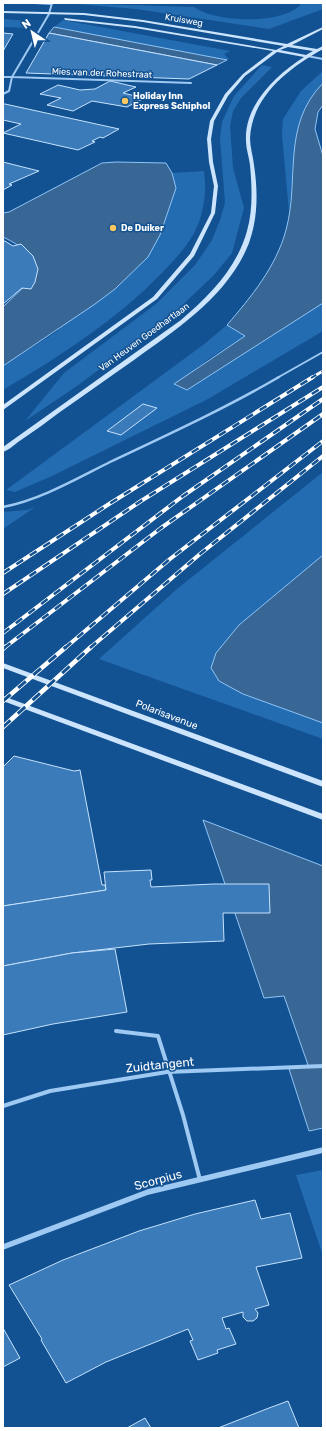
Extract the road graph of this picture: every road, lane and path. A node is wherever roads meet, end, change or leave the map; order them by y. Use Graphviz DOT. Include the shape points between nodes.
graph roads {
  1 [pos="35,3"];
  2 [pos="52,3"];
  3 [pos="3,12"];
  4 [pos="49,14"];
  5 [pos="323,28"];
  6 [pos="286,45"];
  7 [pos="323,47"];
  8 [pos="316,50"];
  9 [pos="276,51"];
  10 [pos="323,52"];
  11 [pos="307,56"];
  12 [pos="323,58"];
  13 [pos="3,77"];
  14 [pos="12,77"];
  15 [pos="191,83"];
  16 [pos="3,94"];
  17 [pos="323,352"];
  18 [pos="3,408"];
  19 [pos="3,450"];
  20 [pos="3,508"];
  21 [pos="3,665"];
  22 [pos="3,698"];
  23 [pos="323,784"];
  24 [pos="323,817"];
  25 [pos="116,1031"];
  26 [pos="323,1066"];
  27 [pos="3,1106"];
  28 [pos="323,1150"];
  29 [pos="200,1180"];
  30 [pos="3,1247"];
  1 -- 2 [label="street"];
  2 -- 4 [label="street"];
  3 -- 4 [label="main road, Kruisweg"];
  4 -- 6 [label="main road, Kruisweg" via="84,14 142,21"];
  4 -- 9 [label="main road, Kruisweg" via="65,19 135,27"];
  4 -- 14 [label="street"];
  5 -- 6 [label="main road"];
  6 -- 8 [label="main road, Kruisweg"];
  6 -- 9 [label="main road"];
  7 -- 8 [label="main road, Van Heuven Goedhartlaan"];
  8 -- 10 [label="street"];
  8 -- 11 [label="main road, Van Heuven Goedhartlaan"];
  9 -- 11 [label="main road, Kruisweg"];
  9 -- 18 [label="main road" via="244,75 226,94 212,121 209,139 216,186 213,213 192,255 155,298"];
  11 -- 12 [label="street"];
  11 -- 19 [label="main road, Van Heuven Goedhartlaan" via="286,70 264,93 254,111 248,138 256,200 255,212 248,240 232,270 192,315"];
  13 -- 14 [label="street, Mies van der Rohestraat"];
  14 -- 15 [label="street, Mies van der Rohestraat"];
  14 -- 16 [label="street" via="9,91"];
  17 -- 20 [label="lane" via="240,400 52,490"];
  21 -- 23 [label="main road, Polarisavenue"];
  22 -- 24 [label="main road"];
  25 -- 29 [label="lane" via="158,1036"];
  26 -- 27 [label="lane, Zuidtangent, bridge" via="167,1072 50,1091"];
  28 -- 29 [label="street, Scorpius"];
  29 -- 30 [label="street, Scorpius" via="142,1194"];
}
